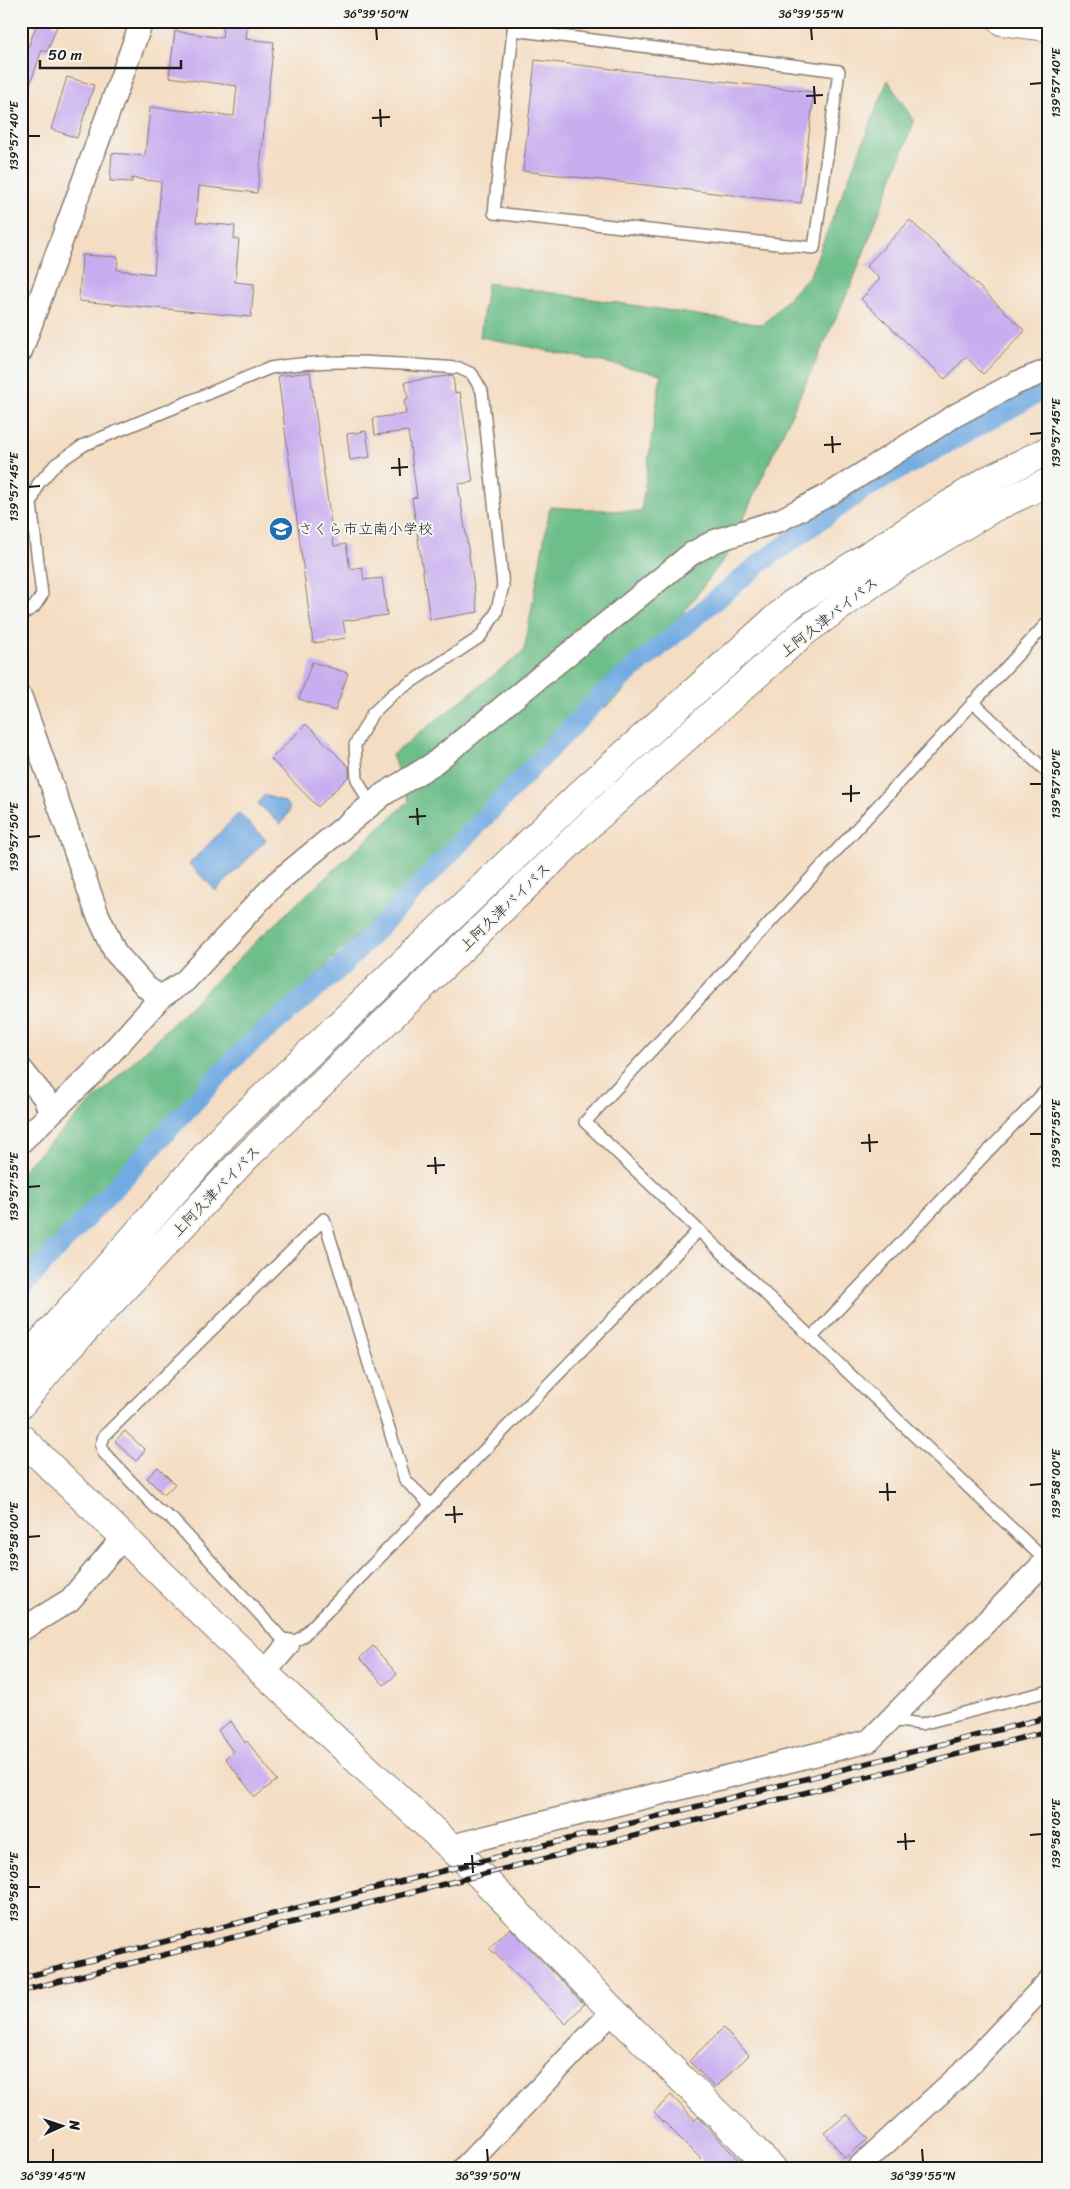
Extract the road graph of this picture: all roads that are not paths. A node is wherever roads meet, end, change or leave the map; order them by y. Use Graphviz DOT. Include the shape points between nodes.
graph roads {
  1 [pos="142,21"];
  2 [pos="1002,21"];
  3 [pos="514,26"];
  4 [pos="1049,28"];
  5 [pos="30,299"];
  6 [pos="21,351"];
  7 [pos="1049,370"];
  8 [pos="1049,450"];
  9 [pos="1049,482"];
  10 [pos="21,615"];
  11 [pos="1049,621"];
  12 [pos="21,698"];
  13 [pos="973,702"];
  14 [pos="1049,774"];
  15 [pos="370,805"];
  16 [pos="161,997"];
  17 [pos="21,1069"];
  18 [pos="1049,1087"];
  19 [pos="50,1113"];
  20 [pos="21,1142"];
  21 [pos="699,1230"];
  22 [pos="811,1338"];
  23 [pos="21,1365"];
  24 [pos="21,1404"];
  25 [pos="26,1443"];
  26 [pos="430,1506"];
  27 [pos="124,1536"];
  28 [pos="1047,1560"];
  29 [pos="21,1630"];
  30 [pos="288,1645"];
  31 [pos="264,1673"];
  32 [pos="1049,1691"];
  33 [pos="891,1720"];
  34 [pos="451,1848"];
  35 [pos="1049,1981"];
  36 [pos="613,2011"];
  37 [pos="464,2168"];
  38 [pos="772,2168"];
  39 [pos="858,2168"];
  1 -- 5 [label="street"];
  2 -- 4 [label="main road"];
  3 -- 3 [label="lane" via="494,213 814,248 839,71"];
  5 -- 6 [label="street"];
  7 -- 15 [label="street" via="1016,383 956,415 830,494 780,520 715,541 691,554 433,764"];
  8 -- 23 [label="main road, 上阿久津バイパス" via="988,480 784,610 578,797 225,1134"];
  9 -- 24 [label="main road, 上阿久津バイパス" via="993,508 896,566 804,632 594,820 244,1159 59,1358"];
  10 -- 15 [label="lane" via="34,607 42,595 31,504 38,484 56,464 84,444 270,368 331,361 458,368 472,374 482,391 503,586 496,613 480,637 393,694 372,714 355,746 357,779"];
  11 -- 13 [label="lane"];
  12 -- 16 [label="street" via="97,913 114,952 147,988"];
  13 -- 14 [label="lane"];
  13 -- 21 [label="lane" via="585,1122"];
  15 -- 16 [label="street" via="276,883 185,981"];
  16 -- 19 [label="street" via="93,1073"];
  17 -- 19 [label="street" via="44,1097"];
  18 -- 22 [label="lane"];
  19 -- 20 [label="street"];
  21 -- 22 [label="lane"];
  21 -- 26 [label="lane"];
  22 -- 28 [label="lane"];
  25 -- 27 [label="main road"];
  26 -- 30 [label="lane" via="302,1637"];
  26 -- 30 [label="lane" via="405,1480 324,1219 104,1436 101,1445 104,1453 157,1510 172,1519"];
  27 -- 29 [label="street" via="70,1600"];
  27 -- 31 [label="main road"];
  28 -- 33 [label="street"];
  30 -- 31 [label="street"];
  31 -- 34 [label="main road"];
  32 -- 33 [label="lane" via="922,1724"];
  33 -- 34 [label="street" via="870,1741"];
  34 -- 36 [label="main road"];
  35 -- 39 [label="street" via="960,2075"];
  36 -- 37 [label="street"];
  36 -- 38 [label="main road"];
}
